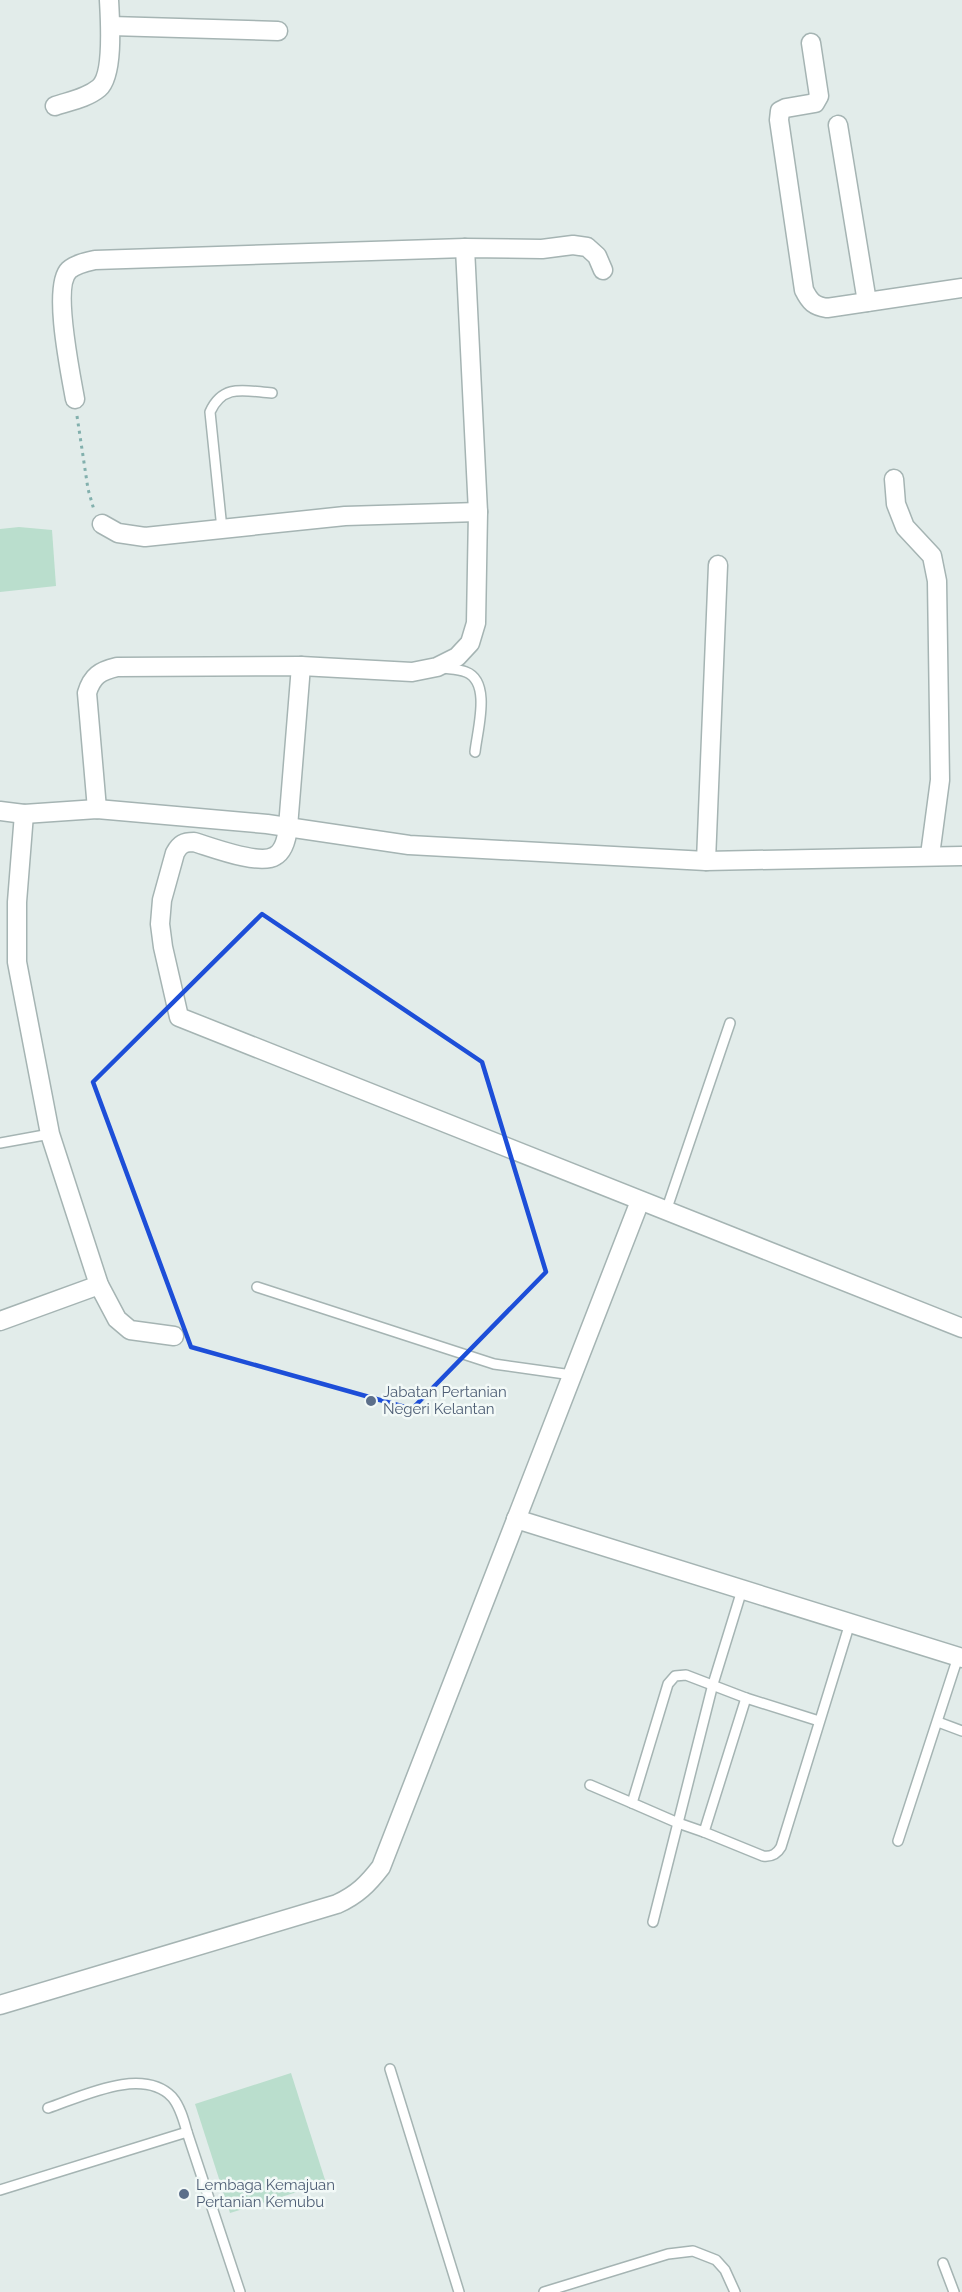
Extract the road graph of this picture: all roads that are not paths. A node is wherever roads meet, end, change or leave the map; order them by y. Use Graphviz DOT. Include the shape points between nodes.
graph roads {
  1 [pos="109,0"];
  2 [pos="111,26"];
  3 [pos="278,31"];
  4 [pos="811,43"];
  5 [pos="56,106"];
  6 [pos="838,125"];
  7 [pos="465,248"];
  8 [pos="603,270"];
  9 [pos="962,288"];
  10 [pos="867,302"];
  11 [pos="272,393"];
  12 [pos="75,399"];
  13 [pos="894,479"];
  14 [pos="477,512"];
  15 [pos="102,524"];
  16 [pos="222,529"];
  17 [pos="718,565"];
  18 [pos="301,666"];
  19 [pos="437,667"];
  20 [pos="475,752"];
  21 [pos="97,809"];
  22 [pos="0,811"];
  23 [pos="24,814"];
  24 [pos="288,827"];
  25 [pos="930,855"];
  26 [pos="962,856"];
  27 [pos="706,861"];
  28 [pos="730,1023"];
  29 [pos="50,1134"];
  30 [pos="0,1143"];
  31 [pos="640,1201"];
  32 [pos="666,1211"];
  33 [pos="99,1285"];
  34 [pos="257,1287"];
  35 [pos="0,1322"];
  36 [pos="962,1328"];
  37 [pos="174,1336"];
  38 [pos="572,1376"];
  39 [pos="516,1519"];
  40 [pos="742,1590"];
  41 [pos="850,1623"];
  42 [pos="960,1658"];
  43 [pos="713,1684"];
  44 [pos="746,1698"];
  45 [pos="819,1721"];
  46 [pos="938,1722"];
  47 [pos="962,1731"];
  48 [pos="590,1785"];
  49 [pos="632,1803"];
  50 [pos="678,1823"];
  51 [pos="704,1832"];
  52 [pos="898,1841"];
  53 [pos="653,1922"];
  54 [pos="0,2005"];
  55 [pos="390,2069"];
  56 [pos="48,2108"];
  57 [pos="187,2132"];
  58 [pos="0,2190"];
  59 [pos="943,2263"];
  60 [pos="240,2292"];
  61 [pos="459,2292"];
  62 [pos="544,2292"];
  63 [pos="735,2292"];
  64 [pos="954,2292"];
  1 -- 2 [label="street"];
  2 -- 3 [label="street"];
  2 -- 5 [label="street" via="101,87"];
  4 -- 10 [label="street" via="819,96 815,103 780,111 779,120 804,290 818,307"];
  6 -- 10 [label="street"];
  7 -- 8 [label="street" via="587,247 597,256"];
  7 -- 12 [label="street" via="95,260 80,264 68,272 62,286"];
  7 -- 14 [label="street"];
  9 -- 10 [label="street"];
  11 -- 16 [label="lane" via="225,393 210,412"];
  13 -- 25 [label="street" via="896,504 905,527 932,556 937,581 940,780"];
  14 -- 16 [label="street" via="345,516"];
  14 -- 19 [label="street" via="476,623 470,643 457,657"];
  15 -- 16 [label="street" via="118,533 145,537"];
  17 -- 27 [label="street"];
  18 -- 19 [label="street" via="412,672"];
  18 -- 21 [label="street" via="103,670 91,680 87,693"];
  18 -- 24 [label="street"];
  19 -- 20 [label="lane" via="467,672 476,679 482,700"];
  21 -- 23 [label="street"];
  21 -- 24 [label="street"];
  22 -- 23 [label="street"];
  23 -- 29 [label="street" via="17,962"];
  24 -- 27 [label="street" via="409,845"];
  24 -- 31 [label="street" via="280,852 273,858 257,859 194,842 178,846 162,900 160,924 179,1017"];
  25 -- 26 [label="street"];
  25 -- 27 [label="street"];
  28 -- 32 [label="lane"];
  29 -- 30 [label="lane"];
  29 -- 33 [label="street"];
  31 -- 32 [label="street"];
  31 -- 38 [label="street"];
  32 -- 36 [label="street"];
  33 -- 35 [label="street"];
  33 -- 37 [label="street" via="122,1325 130,1330"];
  34 -- 38 [label="lane" via="494,1364"];
  38 -- 39 [label="street"];
  39 -- 40 [label="street"];
  39 -- 54 [label="street" via="381,1867 367,1885 337,1904"];
  40 -- 41 [label="street"];
  40 -- 43 [label="lane"];
  41 -- 42 [label="street"];
  41 -- 45 [label="lane"];
  42 -- 46 [label="lane"];
  43 -- 44 [label="lane"];
  43 -- 49 [label="lane" via="686,1675 671,1679"];
  43 -- 50 [label="lane"];
  44 -- 45 [label="lane"];
  44 -- 51 [label="lane"];
  45 -- 51 [label="lane" via="778,1852 763,1856"];
  46 -- 47 [label="lane"];
  46 -- 52 [label="lane"];
  48 -- 49 [label="lane"];
  49 -- 50 [label="lane"];
  50 -- 51 [label="lane"];
  50 -- 53 [label="lane"];
  55 -- 61 [label="lane"];
  56 -- 57 [label="lane" via="105,2088 144,2084 172,2097"];
  57 -- 58 [label="lane"];
  57 -- 60 [label="lane"];
  59 -- 64 [label="lane"];
  62 -- 63 [label="lane" via="668,2254 693,2251 717,2260"];
}
